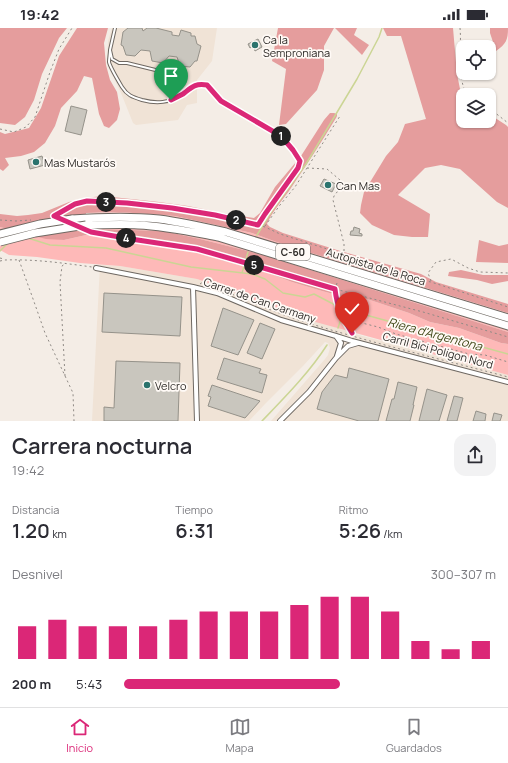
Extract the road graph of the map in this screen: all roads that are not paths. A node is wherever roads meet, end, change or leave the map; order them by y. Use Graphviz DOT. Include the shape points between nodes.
graph roads {
  1 [pos="114,28"];
  2 [pos="110,50"];
  3 [pos="184,77"];
  4 [pos="202,84"];
  5 [pos="0,234"];
  6 [pos="0,242"];
  7 [pos="96,268"];
  8 [pos="193,286"];
  9 [pos="508,318"];
  10 [pos="508,326"];
  11 [pos="336,336"];
  12 [pos="358,343"];
  13 [pos="336,358"];
  14 [pos="508,382"];
  15 [pos="197,421"];
  16 [pos="280,421"];
  1 -- 2 [label="lane"];
  2 -- 3 [label="lane" via="112,59 119,63"];
  2 -- 4 [label="lane" via="109,63 118,82 131,97 151,103 163,102"];
  5 -- 9 [label="highway, Autopista de la Roca / C-60, bridge" via="40,224 107,217 160,219 197,225"];
  6 -- 10 [label="highway, Autopista de la Roca / C-60, bridge" via="48,230 121,224 173,228 218,237"];
  7 -- 8 [label="street, Carrer de Can Carmany"];
  8 -- 11 [label="street, Carrer de Can Carmany" via="281,320"];
  8 -- 15 [label="street"];
  11 -- 12 [label="street, Carrer de Can Carmany"];
  11 -- 13 [label="street" via="341,343"];
  12 -- 13 [label="street" via="348,346"];
  12 -- 14 [label="street, Carrer de Can Carmany"];
  13 -- 16 [label="street" via="309,392"];
}
